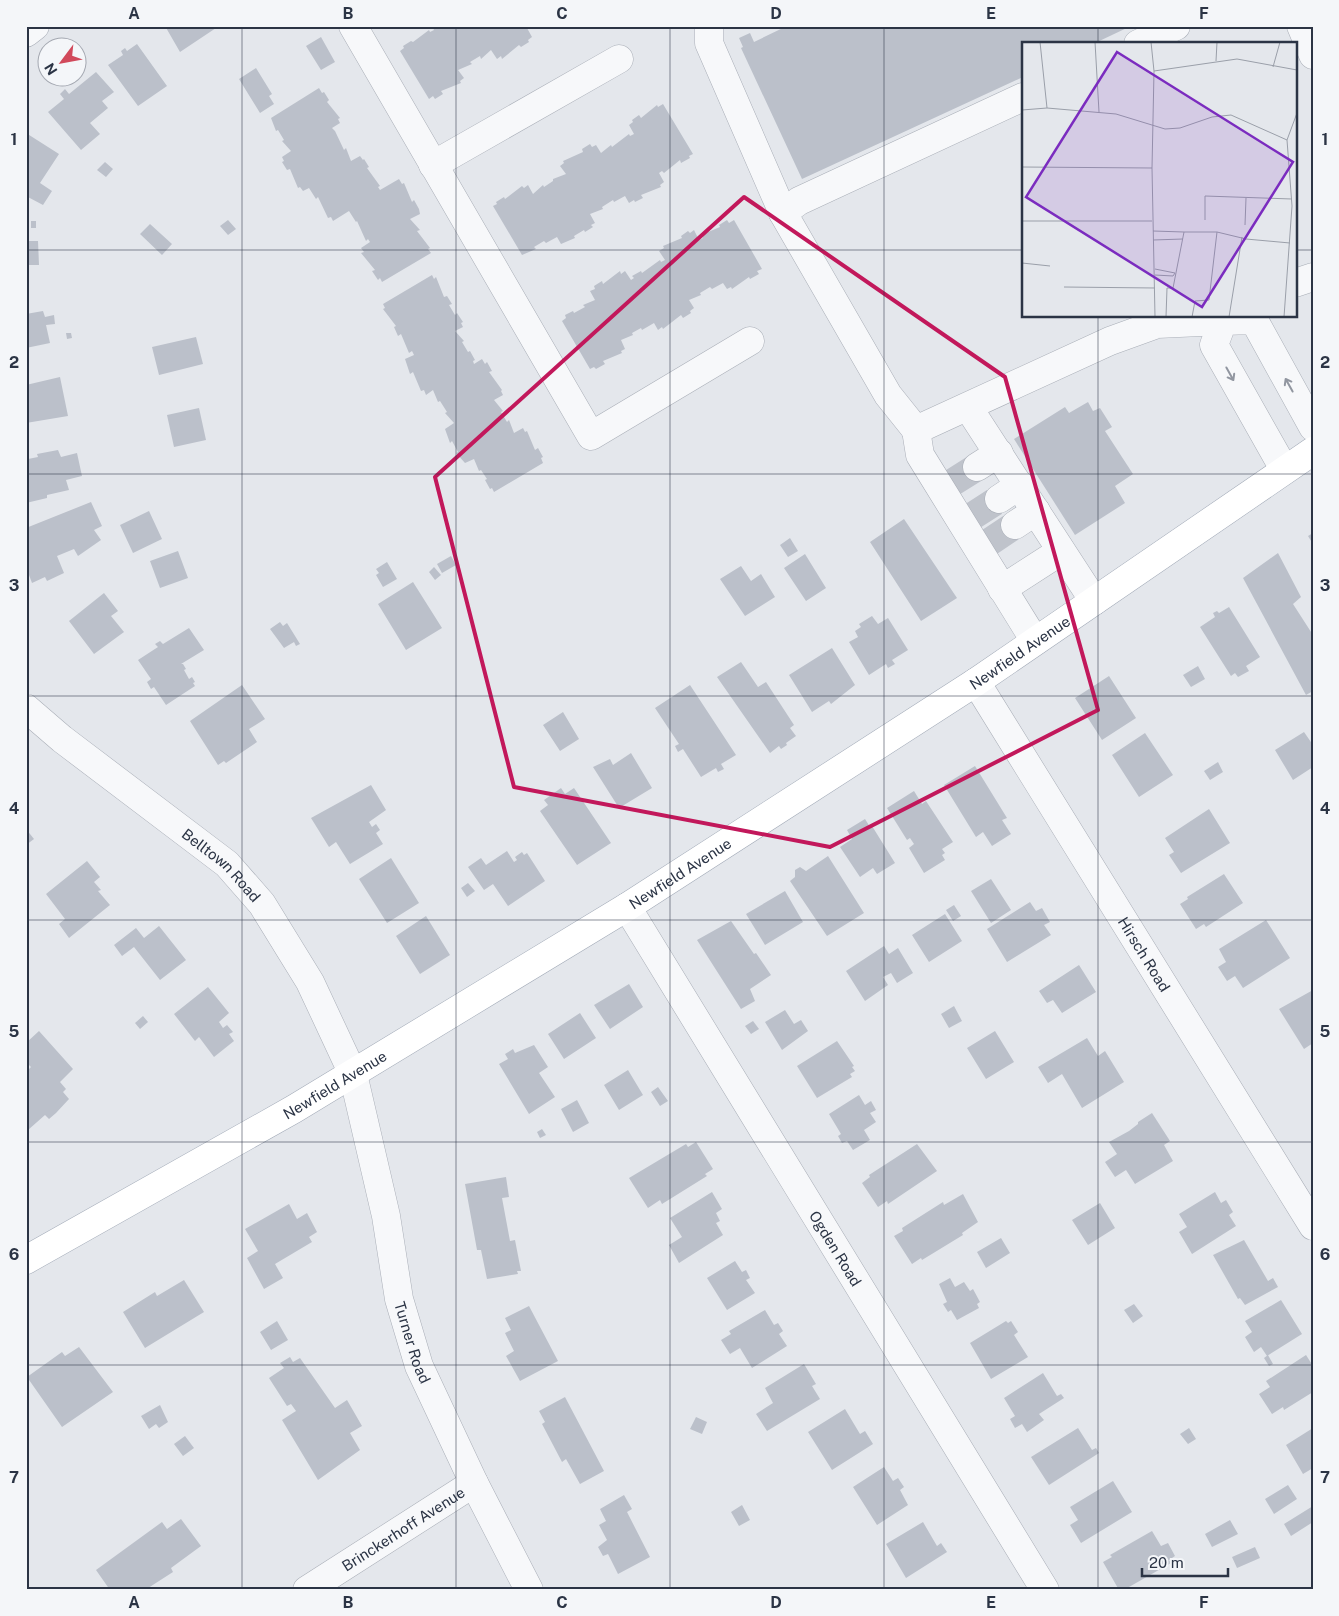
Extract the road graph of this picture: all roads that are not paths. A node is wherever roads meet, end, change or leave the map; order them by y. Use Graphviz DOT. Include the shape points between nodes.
graph roads {
  1 [pos="35,26"];
  2 [pos="353,26"];
  3 [pos="1176,26"];
  4 [pos="1301,26"];
  5 [pos="710,27"];
  6 [pos="26,33"];
  7 [pos="1142,42"];
  8 [pos="1313,55"];
  9 [pos="619,58"];
  10 [pos="1022,97"];
  11 [pos="433,165"];
  12 [pos="783,213"];
  13 [pos="1313,277"];
  14 [pos="1296,284"];
  15 [pos="1227,319"];
  16 [pos="750,340"];
  17 [pos="968,407"];
  18 [pos="1313,427"];
  19 [pos="916,430"];
  20 [pos="1313,451"];
  21 [pos="1284,469"];
  22 [pos="1061,551"];
  23 [pos="1002,589"];
  24 [pos="1094,601"];
  25 [pos="1035,641"];
  26 [pos="976,682"];
  27 [pos="26,708"];
  28 [pos="627,907"];
  29 [pos="353,1074"];
  30 [pos="1313,1226"];
  31 [pos="26,1260"];
  32 [pos="474,1483"];
  33 [pos="307,1590"];
  34 [pos="529,1590"];
  35 [pos="1045,1590"];
  1 -- 6 [label="street"];
  2 -- 11 [label="street"];
  3 -- 7 [label="street"];
  4 -- 8 [label="street"];
  5 -- 12 [label="street" via="709,43"];
  9 -- 11 [label="street"];
  10 -- 12 [label="street" via="799,201"];
  11 -- 16 [label="street" via="591,436"];
  12 -- 19 [label="street" via="888,395"];
  13 -- 14 [label="street"];
  15 -- 17 [label="street" via="1157,324 1110,341"];
  18 -- 15 [label="street, one-way" via="1254,320"];
  15 -- 21 [label="street, one-way" via="1214,345"];
  17 -- 19 [label="street"];
  17 -- 22 [label="street" via="988,460 1025,518"];
  19 -- 23 [label="street" via="920,456 967,519"];
  20 -- 21 [label="main road, Newfield Avenue"];
  21 -- 24 [label="main road, Newfield Avenue"];
  22 -- 23 [label="street"];
  22 -- 24 [label="street"];
  23 -- 25 [label="street"];
  24 -- 25 [label="main road, Newfield Avenue"];
  25 -- 26 [label="main road, Newfield Avenue"];
  26 -- 28 [label="main road, Newfield Avenue"];
  26 -- 30 [label="street, Hirsch Road"];
  27 -- 29 [label="street, Belltown Road" via="62,739 203,844 246,884 310,982"];
  28 -- 29 [label="main road, Newfield Avenue"];
  28 -- 35 [label="street, Ogden Road"];
  29 -- 31 [label="main road, Newfield Avenue"];
  29 -- 32 [label="street, Turner Road" via="386,1216 399,1299 416,1356"];
  32 -- 33 [label="street, Brinckerhoff Avenue"];
  32 -- 34 [label="street, Turner Road"];
}
